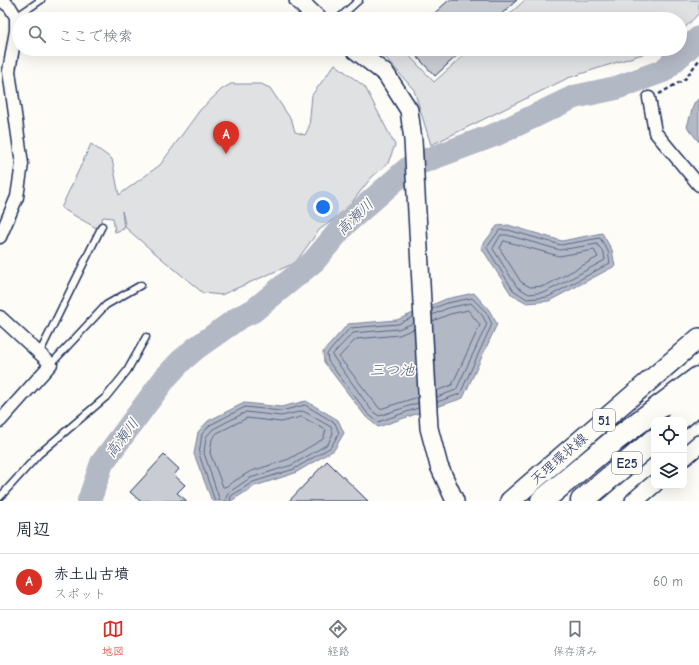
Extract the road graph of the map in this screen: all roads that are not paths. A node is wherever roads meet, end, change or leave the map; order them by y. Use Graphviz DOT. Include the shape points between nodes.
graph roads {
  1 [pos="1,0"];
  2 [pos="41,0"];
  3 [pos="298,0"];
  4 [pos="359,0"];
  5 [pos="13,12"];
  6 [pos="23,12"];
  7 [pos="311,12"];
  8 [pos="346,12"];
  9 [pos="12,53"];
  10 [pos="363,56"];
  11 [pos="649,98"];
  12 [pos="699,185"];
  13 [pos="102,226"];
  14 [pos="0,237"];
  15 [pos="141,285"];
  16 [pos="0,318"];
  17 [pos="146,337"];
  18 [pos="699,338"];
  19 [pos="40,352"];
  20 [pos="51,364"];
  21 [pos="698,377"];
  22 [pos="699,402"];
  23 [pos="682,417"];
  24 [pos="0,421"];
  25 [pos="651,443"];
  26 [pos="699,444"];
  27 [pos="687,454"];
  28 [pos="651,487"];
  29 [pos="589,496"];
  30 [pos="0,497"];
  31 [pos="455,501"];
  32 [pos="510,501"];
  33 [pos="542,501"];
  34 [pos="553,501"];
  35 [pos="634,501"];
  1 -- 5 [label="street"];
  2 -- 6 [label="lane"];
  3 -- 7 [label="street"];
  4 -- 8 [label="lane"];
  9 -- 14 [label="street" via="9,71 22,164 17,197"];
  10 -- 31 [label="street" via="386,74 409,110 414,140 429,428 439,466"];
  11 -- 12 [label="street" via="655,132"];
  13 -- 19 [label="lane"];
  15 -- 20 [label="lane" via="106,305"];
  16 -- 19 [label="street"];
  17 -- 30 [label="lane" via="127,371 106,397 39,454"];
  18 -- 32 [label="main road, 天理環状線 / 51"];
  19 -- 20 [label="street"];
  20 -- 24 [label="street"];
  21 -- 33 [label="highway, E25" via="615,440"];
  21 -- 34 [label="highway, E25"];
  22 -- 23 [label="highway"];
  25 -- 29 [label="highway, E25"];
  26 -- 27 [label="street"];
  28 -- 35 [label="street"];
}
